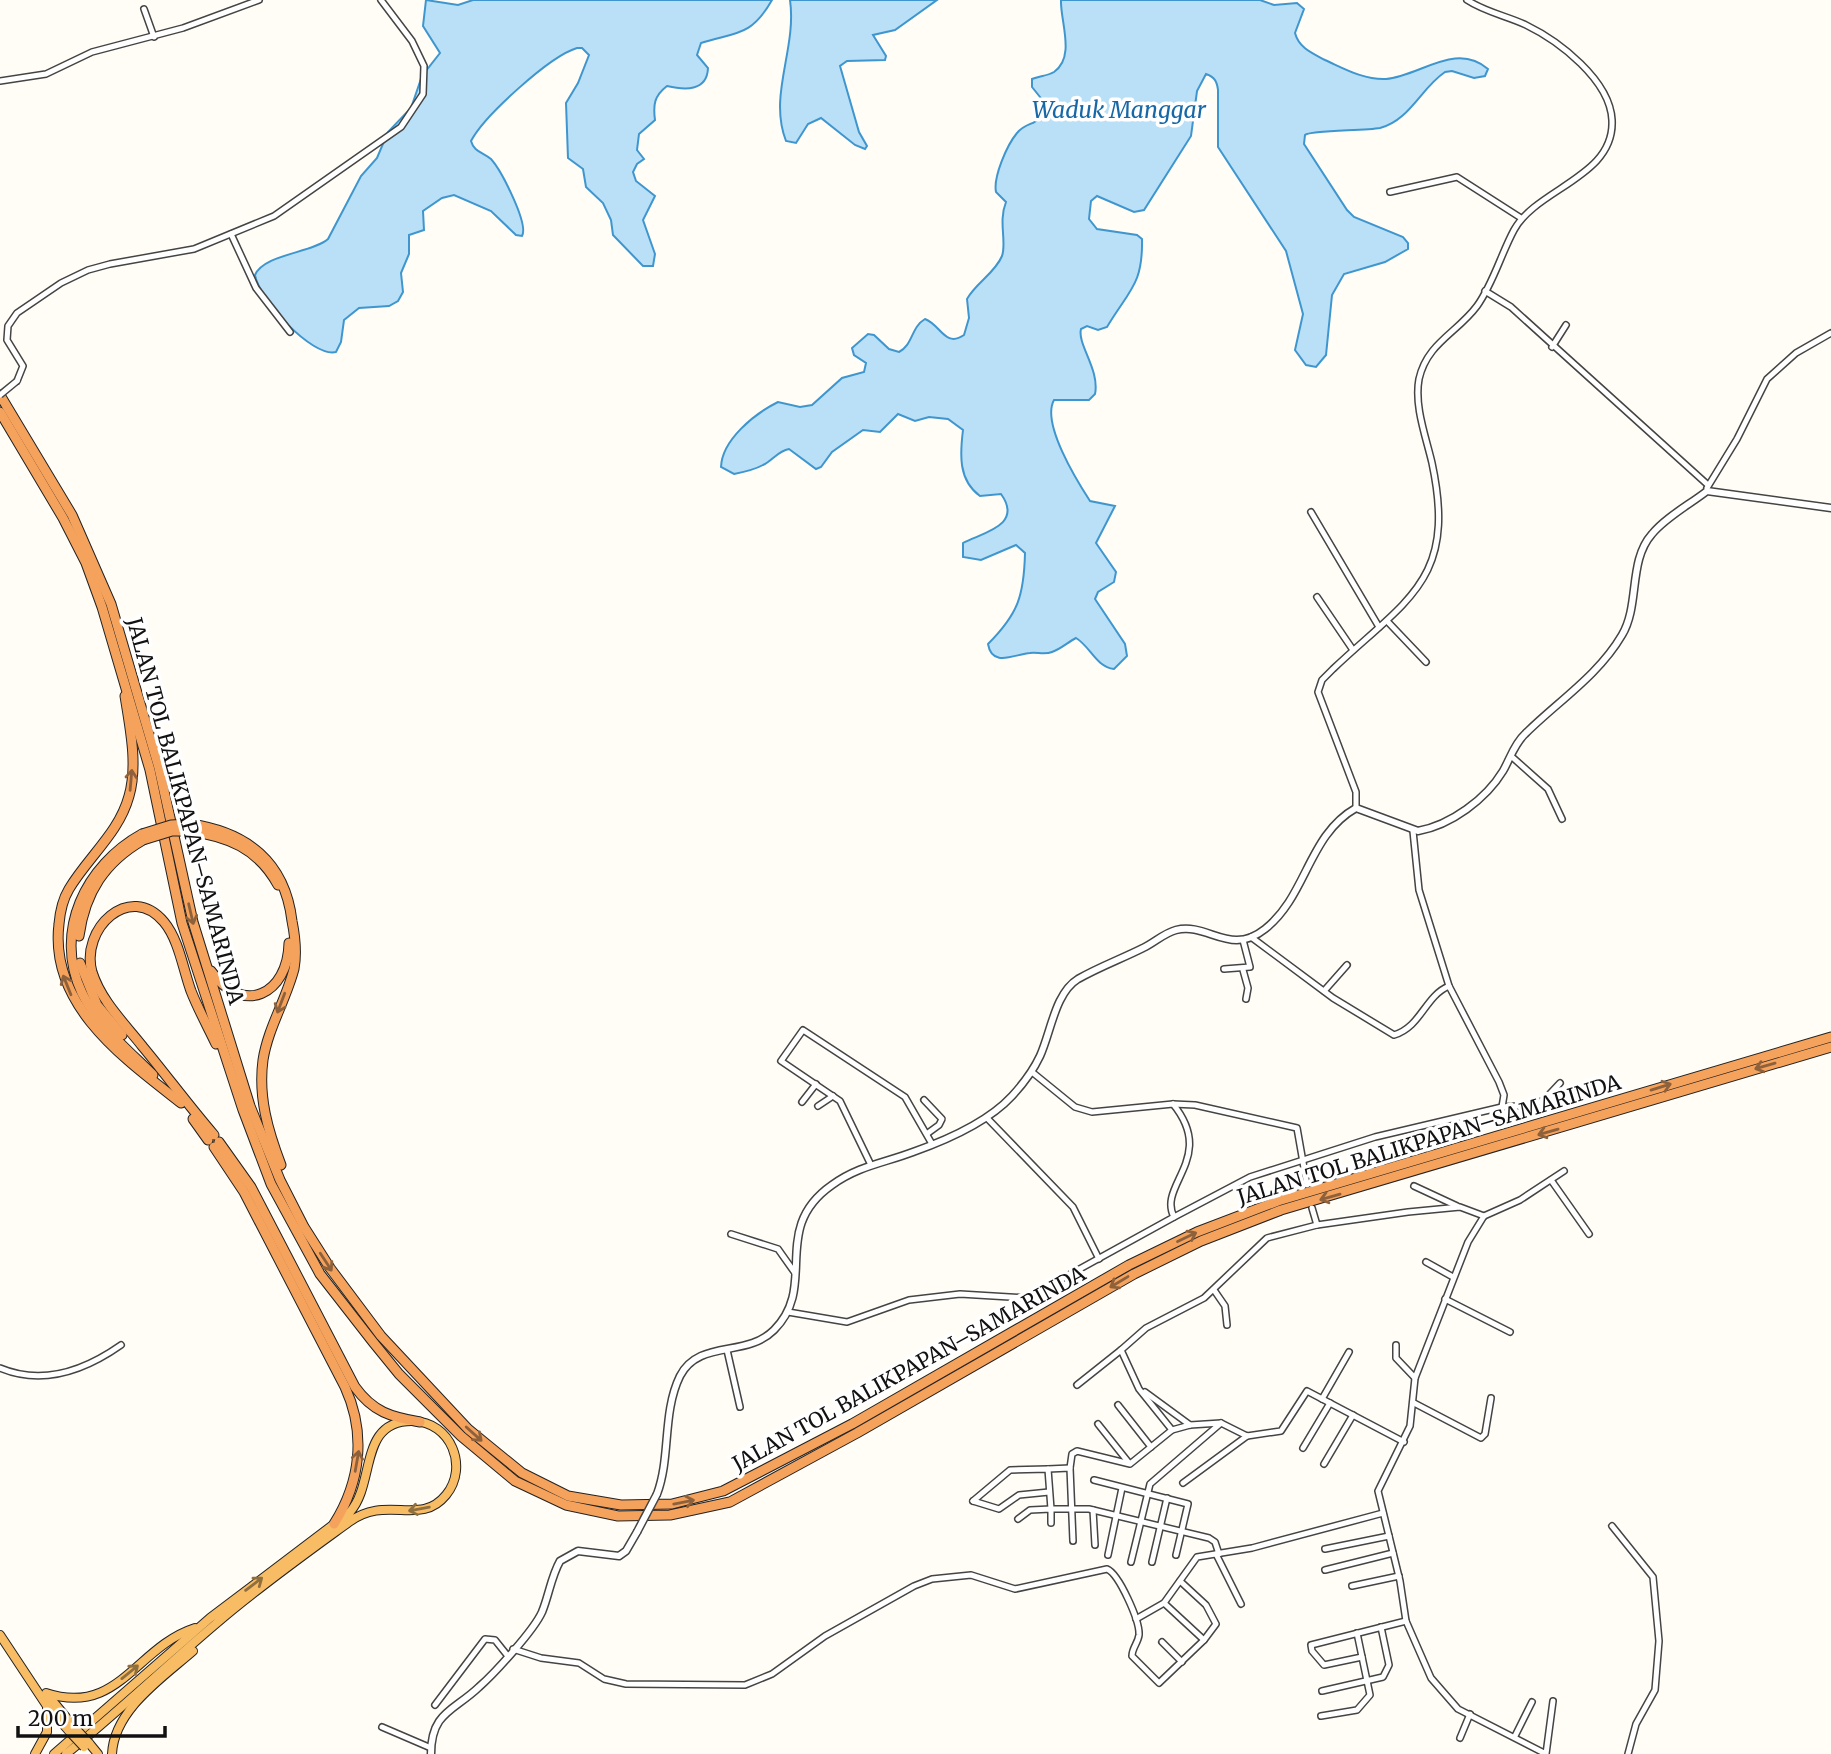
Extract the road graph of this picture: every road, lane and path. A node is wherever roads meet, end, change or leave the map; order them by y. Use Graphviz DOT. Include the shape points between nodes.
graph roads {
  1 [pos="259,0"];
  2 [pos="381,0"];
  3 [pos="1467,0"];
  4 [pos="144,9"];
  5 [pos="154,37"];
  6 [pos="0,81"];
  7 [pos="1390,192"];
  8 [pos="1521,218"];
  9 [pos="231,234"];
  10 [pos="1485,291"];
  11 [pos="1566,325"];
  12 [pos="290,332"];
  13 [pos="1831,333"];
  14 [pos="1552,347"];
  15 [pos="0,395"];
  16 [pos="0,412"];
  17 [pos="1707,488"];
  18 [pos="1831,508"];
  19 [pos="1311,512"];
  20 [pos="1317,597"];
  21 [pos="1387,621"];
  22 [pos="1379,627"];
  23 [pos="113,642"];
  24 [pos="1353,650"];
  25 [pos="1426,662"];
  26 [pos="1511,757"];
  27 [pos="1356,808"];
  28 [pos="1562,819"];
  29 [pos="189,828"];
  30 [pos="1413,831"];
  31 [pos="1251,937"];
  32 [pos="1243,940"];
  33 [pos="206,964"];
  34 [pos="1347,965"];
  35 [pos="1224,970"];
  36 [pos="1243,970"];
  37 [pos="1449,986"];
  38 [pos="1324,991"];
  39 [pos="1245,999"];
  40 [pos="1831,1037"];
  41 [pos="1831,1047"];
  42 [pos="1032,1072"];
  43 [pos="231,1074"];
  44 [pos="1560,1083"];
  45 [pos="816,1084"];
  46 [pos="833,1096"];
  47 [pos="924,1100"];
  48 [pos="182,1101"];
  49 [pos="802,1102"];
  50 [pos="1172,1104"];
  51 [pos="818,1106"];
  52 [pos="1502,1107"];
  53 [pos="987,1118"];
  54 [pos="928,1133"];
  55 [pos="214,1141"];
  56 [pos="932,1144"];
  57 [pos="1303,1162"];
  58 [pos="870,1163"];
  59 [pos="1564,1171"];
  60 [pos="1551,1180"];
  61 [pos="1307,1185"];
  62 [pos="1414,1186"];
  63 [pos="1460,1207"];
  64 [pos="1312,1208"];
  65 [pos="1484,1216"];
  66 [pos="1174,1217"];
  67 [pos="1317,1225"];
  68 [pos="304,1227"];
  69 [pos="731,1234"];
  70 [pos="1589,1234"];
  71 [pos="1099,1259"];
  72 [pos="1426,1262"];
  73 [pos="795,1273"];
  74 [pos="1453,1278"];
  75 [pos="1214,1290"];
  76 [pos="1445,1299"];
  77 [pos="788,1312"];
  78 [pos="1227,1325"];
  79 [pos="1510,1332"];
  80 [pos="121,1345"];
  81 [pos="1396,1345"];
  82 [pos="727,1350"];
  83 [pos="1121,1350"];
  84 [pos="1349,1352"];
  85 [pos="0,1368"];
  86 [pos="1415,1378"];
  87 [pos="1077,1385"];
  88 [pos="1139,1389"];
  89 [pos="1492,1398"];
  90 [pos="1322,1399"];
  91 [pos="1330,1403"];
  92 [pos="1414,1403"];
  93 [pos="1118,1405"];
  94 [pos="740,1406"];
  95 [pos="1353,1415"];
  96 [pos="420,1422"];
  97 [pos="1221,1423"];
  98 [pos="1098,1424"];
  99 [pos="1190,1425"];
  100 [pos="1172,1430"];
  101 [pos="1247,1436"];
  102 [pos="1404,1441"];
  103 [pos="1151,1447"];
  104 [pos="1303,1448"];
  105 [pos="1130,1464"];
  106 [pos="1324,1464"];
  107 [pos="1070,1468"];
  108 [pos="1048,1469"];
  109 [pos="1094,1480"];
  110 [pos="1184,1483"];
  111 [pos="1122,1488"];
  112 [pos="1049,1492"];
  113 [pos="1146,1493"];
  114 [pos="1167,1498"];
  115 [pos="1073,1509"];
  116 [pos="1051,1510"];
  117 [pos="1093,1510"];
  118 [pos="1382,1513"];
  119 [pos="1116,1516"];
  120 [pos="1018,1519"];
  121 [pos="1140,1522"];
  122 [pos="1051,1523"];
  123 [pos="334,1524"];
  124 [pos="1612,1526"];
  125 [pos="1161,1527"];
  126 [pos="1182,1532"];
  127 [pos="1389,1536"];
  128 [pos="1073,1541"];
  129 [pos="1095,1545"];
  130 [pos="1325,1549"];
  131 [pos="1393,1553"];
  132 [pos="1218,1554"];
  133 [pos="1108,1555"];
  134 [pos="1176,1555"];
  135 [pos="1132,1562"];
  136 [pos="1152,1562"];
  137 [pos="1325,1570"];
  138 [pos="1399,1576"];
  139 [pos="1181,1581"];
  140 [pos="1352,1586"];
  141 [pos="1164,1603"];
  142 [pos="1241,1604"];
  143 [pos="1136,1619"];
  144 [pos="220,1620"];
  145 [pos="1406,1621"];
  146 [pos="201,1626"];
  147 [pos="1381,1627"];
  148 [pos="1357,1633"];
  149 [pos="0,1635"];
  150 [pos="1205,1640"];
  151 [pos="1163,1642"];
  152 [pos="513,1649"];
  153 [pos="507,1655"];
  154 [pos="1362,1657"];
  155 [pos="1182,1662"];
  156 [pos="32,1681"];
  157 [pos="1368,1681"];
  158 [pos="1322,1691"];
  159 [pos="46,1693"];
  160 [pos="1553,1701"];
  161 [pos="1532,1702"];
  162 [pos="435,1705"];
  163 [pos="47,1706"];
  164 [pos="1469,1714"];
  165 [pos="1321,1716"];
  166 [pos="382,1727"];
  167 [pos="72,1729"];
  168 [pos="1515,1736"];
  169 [pos="1460,1738"];
  170 [pos="87,1748"];
  171 [pos="431,1751"];
  172 [pos="35,1754"];
  173 [pos="54,1754"];
  174 [pos="66,1754"];
  175 [pos="98,1754"];
  176 [pos="112,1754"];
  177 [pos="1628,1754"];
  1 -- 5 [label="street"];
  2 -- 9 [label="street" via="423,61 425,87 417,106 381,144 274,216"];
  3 -- 8 [label="street" via="1526,26 1566,53 1596,83 1612,118 1606,147 1592,166 1534,204"];
  4 -- 5 [label="street"];
  5 -- 6 [label="street" via="92,52 46,75"];
  7 -- 8 [label="street" via="1457,177"];
  8 -- 10 [label="street"];
  9 -- 12 [label="street" via="256,288"];
  9 -- 15 [label="street, bridge" via="184,252 88,270 29,304 6,332 23,366 17,381"];
  10 -- 14 [label="street" via="1511,307"];
  10 -- 21 [label="street" via="1475,309 1432,349 1419,380 1418,402 1438,499 1438,545 1421,584"];
  11 -- 14 [label="street"];
  13 -- 17 [label="street" via="1796,353 1767,379"];
  14 -- 17 [label="street"];
  15 -- 33 [label="highway, JALAN TOL BALIKPAPAN–SAMARINDA, one-way" via="72,515 111,604 156,757"];
  16 -- 23 [label="highway, JALAN TOL BALIKPAPAN–SAMARINDA" via="86,563"];
  17 -- 18 [label="street"];
  17 -- 26 [label="street" via="1652,533 1640,559 1632,608 1622,635 1581,684 1524,735"];
  19 -- 22 [label="street"];
  20 -- 24 [label="street"];
  21 -- 22 [label="street"];
  21 -- 25 [label="street"];
  22 -- 24 [label="street"];
  23 -- 43 [label="highway, JALAN TOL BALIKPAPAN–SAMARINDA" via="150,770 182,923"];
  48 -- 23 [label="highway, one-way" via="127,1061 84,1014 65,981 59,959 57,938 66,893 118,823 130,794 130,726"];
  24 -- 27 [label="street" via="1322,680 1318,692 1356,792"];
  26 -- 28 [label="street" via="1548,789"];
  26 -- 30 [label="street" via="1479,800 1435,826"];
  27 -- 30 [label="street"];
  27 -- 31 [label="street" via="1322,839 1292,900 1269,926"];
  29 -- 33 [label="highway" via="251,851 273,877 289,923 288,967 263,993 233,991 216,979"];
  29 -- 48 [label="highway, bridge" via="143,837 111,862 97,880 82,916 79,957 97,1005"];
  29 -- 68 [label="highway, one-way" via="222,830 254,846 278,873 290,903 294,967 268,1041 262,1098 277,1156"];
  30 -- 37 [label="street" via="1419,890"];
  31 -- 32 [label="street"];
  31 -- 38 [label="street"];
  32 -- 36 [label="street" via="1250,965"];
  32 -- 42 [label="street" via="1178,930 1077,980 1063,994"];
  33 -- 68 [label="highway, JALAN TOL BALIKPAPAN–SAMARINDA" via="250,1106"];
  34 -- 38 [label="street"];
  35 -- 36 [label="street"];
  36 -- 39 [label="street" via="1248,988"];
  37 -- 38 [label="street" via="1436,992 1420,1017 1394,1035"];
  37 -- 52 [label="street" via="1499,1082"];
  68 -- 40 [label="highway, JALAN TOL BALIKPAPAN–SAMARINDA, one-way" via="330,1268 409,1368 468,1429 522,1473 545,1487 596,1502 673,1504 746,1481 1129,1265 1197,1232 1278,1201"];
  41 -- 43 [label="highway, JALAN TOL BALIKPAPAN–SAMARINDA, one-way" via="1281,1210 1134,1274 730,1502 701,1511 646,1517 566,1505 515,1481 461,1436 399,1374 320,1274 296,1233 271,1184"];
  42 -- 50 [label="street" via="1075,1107 1092,1112"];
  42 -- 53 [label="street"];
  43 -- 48 [label="highway" via="162,919 144,908 120,910 107,918 93,937 89,957 93,973 106,999"];
  44 -- 52 [label="street" via="1533,1105"];
  45 -- 46 [label="street"];
  45 -- 49 [label="street"];
  45 -- 54 [label="street" via="781,1061 804,1030 908,1100"];
  46 -- 51 [label="street"];
  46 -- 58 [label="street" via="841,1102"];
  47 -- 54 [label="street" via="942,1119"];
  48 -- 55 [label="highway"];
  50 -- 57 [label="street" via="1297,1128"];
  50 -- 66 [label="street" via="1188,1129 1190,1143 1182,1177 1171,1195"];
  52 -- 57 [label="street" via="1375,1137"];
  53 -- 56 [label="street"];
  53 -- 71 [label="street" via="1073,1207"];
  54 -- 56 [label="street"];
  55 -- 96 [label="highway" via="251,1187 355,1387 384,1415"];
  123 -- 55 [label="highway, one-way" via="356,1469 358,1418"];
  56 -- 58 [label="street"];
  57 -- 61 [label="street"];
  57 -- 66 [label="street" via="1250,1177"];
  58 -- 73 [label="street" via="827,1188 807,1210 797,1234"];
  59 -- 60 [label="street"];
  60 -- 65 [label="street"];
  60 -- 70 [label="street"];
  62 -- 63 [label="street"];
  63 -- 65 [label="street"];
  63 -- 67 [label="street"];
  64 -- 67 [label="street"];
  65 -- 74 [label="street"];
  66 -- 71 [label="street"];
  67 -- 75 [label="street" via="1267,1238"];
  69 -- 73 [label="street" via="780,1250"];
  71 -- 77 [label="street" via="1027,1298 960,1294 909,1300 846,1322"];
  72 -- 74 [label="street"];
  73 -- 77 [label="street" via="795,1294"];
  74 -- 76 [label="street"];
  75 -- 78 [label="street" via="1224,1306"];
  75 -- 83 [label="street" via="1146,1328"];
  76 -- 79 [label="street"];
  76 -- 86 [label="street"];
  77 -- 82 [label="street" via="765,1338"];
  80 -- 85 [label="street" via="54,1376 25,1377"];
  81 -- 86 [label="street" via="1396,1358"];
  82 -- 94 [label="street"];
  82 -- 152 [label="street, bridge" via="700,1355 679,1379 663,1477 626,1550 619,1556 578,1551 564,1557 542,1613"];
  83 -- 87 [label="street"];
  83 -- 88 [label="street"];
  84 -- 90 [label="street"];
  86 -- 92 [label="street"];
  88 -- 99 [label="street"];
  88 -- 100 [label="street"];
  89 -- 92 [label="street" via="1481,1438"];
  90 -- 91 [label="street"];
  90 -- 101 [label="street" via="1305,1392 1283,1430"];
  91 -- 95 [label="street"];
  91 -- 104 [label="street"];
  92 -- 102 [label="street"];
  93 -- 103 [label="street"];
  95 -- 102 [label="street"];
  95 -- 106 [label="street"];
  96 -- 123 [label="highway" via="395,1424 376,1440 362,1494 355,1507"];
  96 -- 144 [label="highway, one-way" via="442,1432 455,1453 455,1478 442,1499 421,1510 380,1508 359,1515"];
  97 -- 99 [label="street"];
  97 -- 101 [label="street"];
  97 -- 113 [label="street" via="1156,1478"];
  98 -- 105 [label="street"];
  99 -- 100 [label="street"];
  100 -- 103 [label="street"];
  101 -- 110 [label="street"];
  102 -- 118 [label="street" via="1379,1488"];
  103 -- 105 [label="street"];
  105 -- 107 [label="street" via="1077,1451"];
  107 -- 108 [label="street"];
  107 -- 115 [label="street"];
  108 -- 112 [label="street"];
  108 -- 112 [label="street" via="1010,1470 973,1501 999,1509 1014,1497"];
  109 -- 111 [label="street"];
  111 -- 113 [label="street"];
  111 -- 119 [label="street"];
  112 -- 116 [label="street"];
  113 -- 114 [label="street"];
  113 -- 121 [label="street"];
  114 -- 125 [label="street"];
  114 -- 126 [label="street" via="1188,1506"];
  115 -- 116 [label="street"];
  115 -- 117 [label="street"];
  115 -- 128 [label="street"];
  116 -- 120 [label="street" via="1030,1510"];
  116 -- 122 [label="street"];
  117 -- 119 [label="street"];
  117 -- 129 [label="street"];
  118 -- 127 [label="street"];
  118 -- 132 [label="street"];
  119 -- 121 [label="street"];
  119 -- 133 [label="street"];
  121 -- 125 [label="street"];
  121 -- 135 [label="street"];
  146 -- 123 [label="highway, one-way"];
  124 -- 177 [label="street" via="1653,1577 1660,1641 1655,1689 1636,1724"];
  125 -- 126 [label="street"];
  125 -- 136 [label="street"];
  126 -- 132 [label="street" via="1213,1540"];
  126 -- 134 [label="street"];
  127 -- 130 [label="street"];
  127 -- 131 [label="street"];
  131 -- 137 [label="street"];
  131 -- 138 [label="street"];
  132 -- 139 [label="street" via="1193,1560"];
  132 -- 142 [label="street"];
  138 -- 140 [label="street"];
  138 -- 145 [label="street"];
  139 -- 141 [label="street"];
  139 -- 150 [label="street" via="1214,1617 1212,1632"];
  141 -- 143 [label="street"];
  141 -- 150 [label="street"];
  143 -- 152 [label="street" via="1116,1576 1107,1569 1015,1589 971,1575 914,1586 825,1636 772,1674 745,1685 613,1682 579,1663"];
  143 -- 155 [label="street" via="1139,1636 1131,1654 1153,1679 1162,1682"];
  144 -- 174 [label="highway"];
  144 -- 176 [label="highway" via="124,1717 115,1732"];
  145 -- 147 [label="street"];
  145 -- 164 [label="street" via="1438,1689"];
  159 -- 146 [label="highway, one-way" via="73,1700 97,1696 178,1636"];
  146 -- 173 [label="highway"];
  147 -- 148 [label="street"];
  147 -- 157 [label="street" via="1389,1665 1383,1677"];
  148 -- 154 [label="street"];
  148 -- 154 [label="street" via="1315,1642 1311,1648 1324,1665"];
  149 -- 156 [label="highway"];
  150 -- 155 [label="street"];
  151 -- 155 [label="street"];
  152 -- 153 [label="street"];
  153 -- 162 [label="street" via="495,1640 487,1638"];
  153 -- 171 [label="street" via="479,1688 444,1713"];
  154 -- 157 [label="street"];
  156 -- 159 [label="highway"];
  156 -- 163 [label="highway"];
  157 -- 158 [label="street"];
  157 -- 165 [label="street" via="1370,1695 1360,1708"];
  159 -- 167 [label="highway"];
  160 -- 168 [label="street" via="1546,1754"];
  161 -- 168 [label="street"];
  163 -- 167 [label="highway"];
  163 -- 172 [label="highway" via="47,1732"];
  164 -- 168 [label="street"];
  164 -- 169 [label="street"];
  166 -- 171 [label="street"];
  167 -- 170 [label="highway, bridge"];
  170 -- 175 [label="highway"];
}
